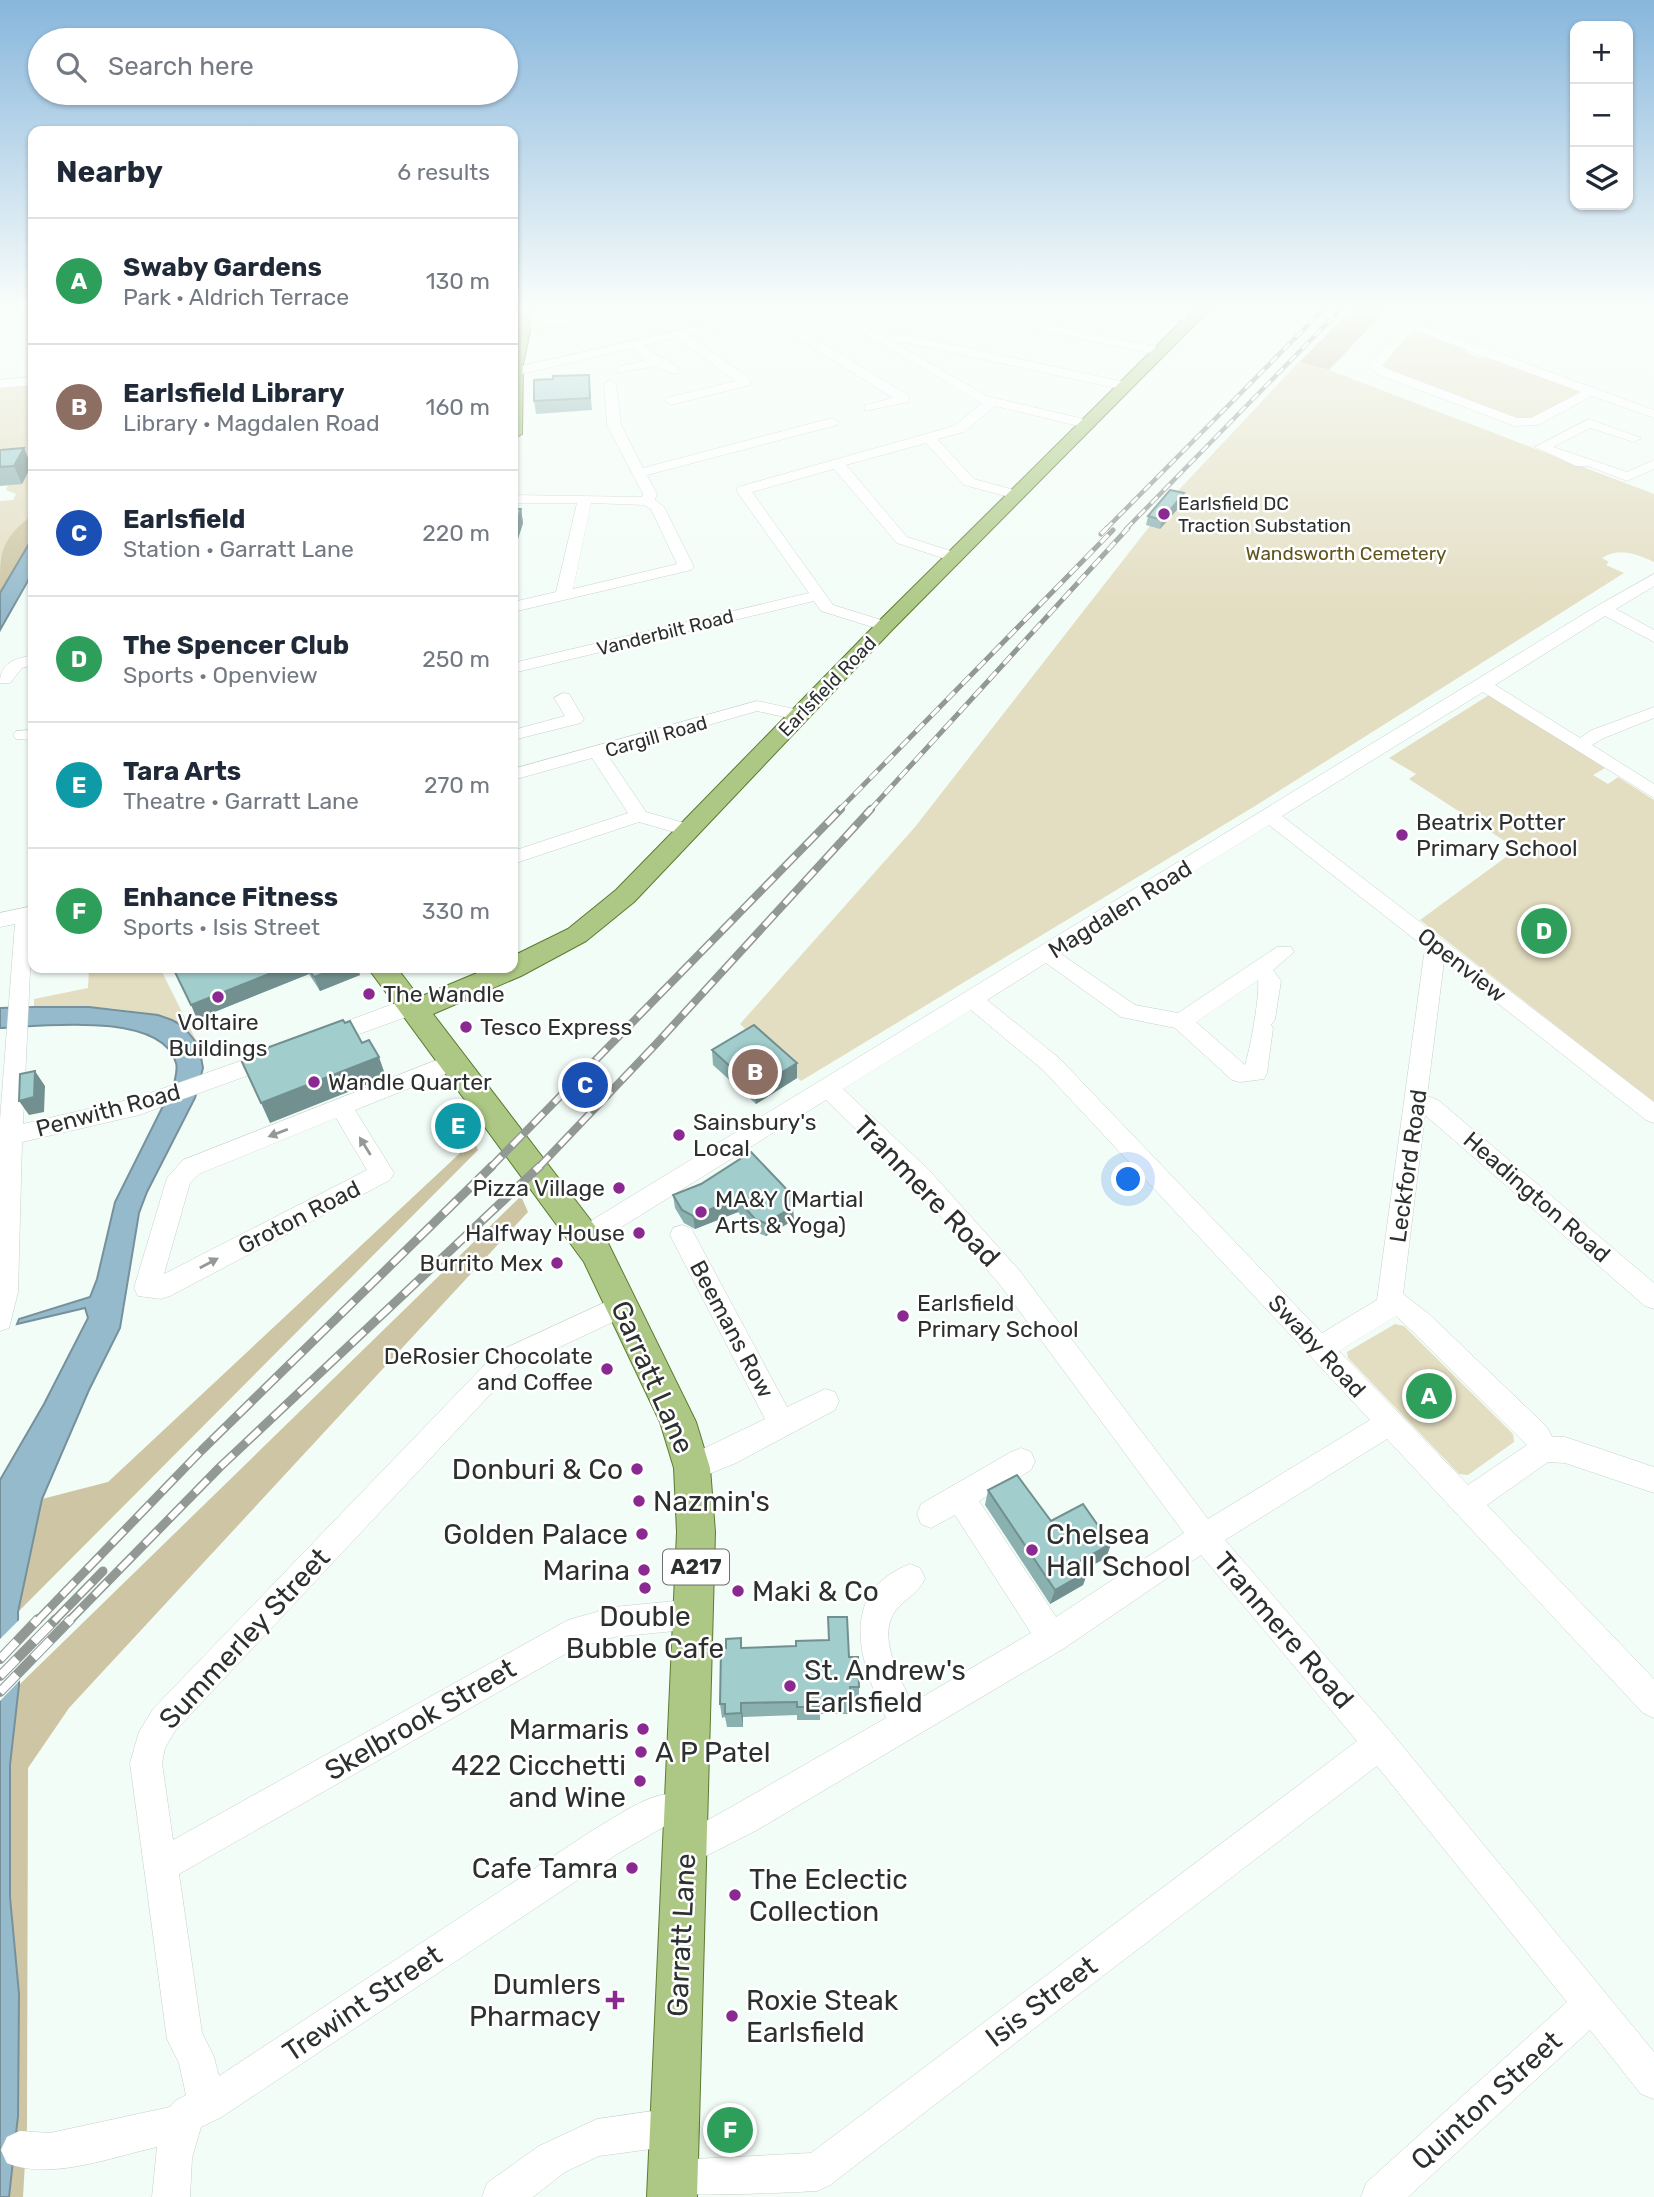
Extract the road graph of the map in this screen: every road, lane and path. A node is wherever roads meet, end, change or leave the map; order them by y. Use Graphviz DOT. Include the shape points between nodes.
graph roads {
  1 [pos="613,411"];
  2 [pos="981,411"];
  3 [pos="1028,411"];
  4 [pos="1100,411"];
  5 [pos="1481,411"];
  6 [pos="1555,411"];
  7 [pos="832,422"];
  8 [pos="1087,424"];
  9 [pos="929,438"];
  10 [pos="1589,462"];
  11 [pos="837,464"];
  12 [pos="1654,464"];
  13 [pos="640,472"];
  14 [pos="1017,495"];
  15 [pos="518,499"];
  16 [pos="585,499"];
  17 [pos="647,501"];
  18 [pos="955,557"];
  19 [pos="1654,579"];
  20 [pos="817,596"];
  21 [pos="563,597"];
  22 [pos="518,606"];
  23 [pos="1603,609"];
  24 [pos="885,626"];
  25 [pos="1654,636"];
  26 [pos="28,661"];
  27 [pos="518,667"];
  28 [pos="4,679"];
  29 [pos="1482,684"];
  30 [pos="563,698"];
  31 [pos="1654,712"];
  32 [pos="798,715"];
  33 [pos="518,734"];
  34 [pos="1581,745"];
  35 [pos="597,753"];
  36 [pos="518,774"];
  37 [pos="1654,792"];
  38 [pos="638,816"];
  39 [pos="1270,816"];
  40 [pos="688,830"];
  41 [pos="518,853"];
  42 [pos="28,916"];
  43 [pos="0,920"];
  44 [pos="28,923"];
  45 [pos="1439,947"];
  46 [pos="1284,952"];
  47 [pos="1047,954"];
  48 [pos="518,965"];
  49 [pos="1260,969"];
  50 [pos="386,973"];
  51 [pos="501,973"];
  52 [pos="972,999"];
  53 [pos="20,1006"];
  54 [pos="412,1007"];
  55 [pos="1181,1021"];
  56 [pos="11,1039"];
  57 [pos="453,1062"];
  58 [pos="829,1089"];
  59 [pos="1417,1101"];
  60 [pos="342,1109"];
  61 [pos="1654,1114"];
  62 [pos="5,1137"];
  63 [pos="682,1235"];
  64 [pos="585,1237"];
  65 [pos="3,1249"];
  66 [pos="1654,1298"];
  67 [pos="1390,1300"];
  68 [pos="623,1305"];
  69 [pos="0,1320"];
  70 [pos="1320,1348"];
  71 [pos="825,1401"];
  72 [pos="781,1422"];
  73 [pos="1389,1423"];
  74 [pos="1544,1450"];
  75 [pos="1021,1461"];
  76 [pos="692,1468"];
  77 [pos="1654,1480"];
  78 [pos="960,1497"];
  79 [pos="1465,1503"];
  80 [pos="931,1514"];
  81 [pos="1204,1536"];
  82 [pos="910,1578"];
  83 [pos="695,1614"];
  84 [pos="1052,1638"];
  85 [pos="1654,1702"];
  86 [pos="905,1723"];
  87 [pos="1380,1744"];
  88 [pos="686,1826"];
  89 [pos="160,1866"];
  90 [pos="1591,2004"];
  91 [pos="1654,2081"];
  92 [pos="194,2114"];
  93 [pos="674,2127"];
  94 [pos="20,2150"];
  95 [pos="673,2188"];
  96 [pos="170,2197"];
  97 [pos="501,2197"];
  98 [pos="1380,2197"];
  1 -- 13 [label="street" via="614,425"];
  2 -- 9 [label="street" via="959,429"];
  3 -- 8 [label="street"];
  4 -- 8 [label="main road, Earlsfield Road"];
  5 -- 6 [label="street" via="1507,421 1534,422"];
  7 -- 13 [label="street"];
  8 -- 14 [label="main road, Earlsfield Road"];
  9 -- 11 [label="street"];
  9 -- 14 [label="street" via="969,482"];
  10 -- 10 [label="street" via="1542,447 1589,423 1639,436"];
  10 -- 12 [label="street" via="1630,477"];
  11 -- 18 [label="street" via="902,540"];
  11 -- 20 [label="street" via="743,492"];
  13 -- 17 [label="street" via="650,494"];
  14 -- 18 [label="main road, Earlsfield Road"];
  15 -- 16 [label="street"];
  16 -- 17 [label="street"];
  16 -- 21 [label="street"];
  17 -- 21 [label="street" via="657,507 686,567"];
  18 -- 24 [label="main road, Earlsfield Road"];
  19 -- 23 [label="street, Magdalen Road"];
  20 -- 24 [label="street" via="838,614"];
  20 -- 27 [label="street, Vanderbilt Road"];
  21 -- 22 [label="street"];
  23 -- 25 [label="street"];
  23 -- 29 [label="street, Magdalen Road"];
  24 -- 32 [label="main road, Earlsfield Road"];
  26 -- 28 [label="street" via="16,664"];
  29 -- 34 [label="street"];
  29 -- 39 [label="street, Magdalen Road"];
  30 -- 33 [label="street" via="584,717"];
  31 -- 34 [label="street"];
  32 -- 35 [label="street, Cargill Road" via="757,706"];
  32 -- 40 [label="main road, Earlsfield Road"];
  34 -- 37 [label="street"];
  35 -- 36 [label="street, Cargill Road"];
  35 -- 38 [label="street"];
  38 -- 40 [label="street"];
  38 -- 41 [label="street"];
  39 -- 45 [label="street, Openview"];
  39 -- 47 [label="street, Magdalen Road"];
  40 -- 48 [label="main road, Earlsfield Road" via="625,896 577,935"];
  42 -- 43 [label="street"];
  44 -- 53 [label="street" via="23,935"];
  45 -- 59 [label="street, Leckford Road" via="1434,954"];
  45 -- 61 [label="street, Openview"];
  46 -- 49 [label="street"];
  47 -- 52 [label="street, Magdalen Road"];
  47 -- 55 [label="street" via="1129,1012"];
  49 -- 55 [label="street"];
  49 -- 55 [label="street" via="1270,981 1256,1073 1240,1074"];
  50 -- 54 [label="main road, Garratt Lane / A217"];
  51 -- 54 [label="main road, Earlsfield Road" via="426,1006"];
  52 -- 58 [label="street, Magdalen Road"];
  52 -- 70 [label="street, Swaby Road" via="1051,1064"];
  53 -- 56 [label="street"];
  54 -- 57 [label="main road, Garratt Lane / A217"];
  54 -- 62 [label="street, Penwith Road" via="164,1098"];
  56 -- 62 [label="street"];
  57 -- 60 [label="street"];
  57 -- 64 [label="main road, Garratt Lane / A217"];
  58 -- 64 [label="street, Magdalen Road"];
  58 -- 81 [label="street, Tranmere Road" via="920,1176 1010,1278"];
  59 -- 66 [label="street, Headington Road" via="1430,1106"];
  59 -- 67 [label="street, Leckford Road"];
  60 -- 60 [label="street, Groton Road, one-way" via="191,1167 179,1178 147,1288 161,1288 382,1173"];
  62 -- 65 [label="street"];
  63 -- 72 [label="street, Beemans Row"];
  64 -- 68 [label="main road, Garratt Lane / A217"];
  65 -- 69 [label="street" via="5,1292"];
  67 -- 70 [label="street" via="1380,1314"];
  67 -- 74 [label="street" via="1420,1322 1536,1436"];
  68 -- 76 [label="main road, Garratt Lane / A217" via="678,1422"];
  68 -- 89 [label="street, Summerley Street" via="506,1360 163,1720 146,1763"];
  70 -- 73 [label="street, Swaby Road"];
  71 -- 72 [label="street, Beemans Row"];
  72 -- 76 [label="street, Beemans Row" via="722,1457"];
  73 -- 79 [label="street, Swaby Road"];
  73 -- 81 [label="street, Trewint Street"];
  74 -- 77 [label="street" via="1565,1450"];
  74 -- 79 [label="street"];
  75 -- 78 [label="street"];
  76 -- 83 [label="main road, Garratt Lane / A217"];
  78 -- 80 [label="street"];
  78 -- 84 [label="street"];
  79 -- 85 [label="street, Swaby Road"];
  81 -- 84 [label="street, Trewint Street"];
  81 -- 87 [label="street, Tranmere Road"];
  82 -- 86 [label="street" via="884,1601 876,1627 877,1661"];
  83 -- 88 [label="main road, Garratt Lane / A217"];
  83 -- 89 [label="street, Skelbrook Street" via="614,1622 568,1635"];
  84 -- 86 [label="street, Trewint Street"];
  86 -- 88 [label="street, Trewint Street" via="700,1842"];
  87 -- 90 [label="street, Tranmere Road"];
  87 -- 95 [label="street, Isis Street" via="817,2172"];
  88 -- 92 [label="street, Trewint Street" via="664,1809 605,1842"];
  88 -- 93 [label="main road, Garratt Lane / A217"];
  89 -- 92 [label="street, Summerley Street" via="185,2039 196,2057"];
  90 -- 91 [label="street, Tranmere Road"];
  90 -- 98 [label="street, Quinton Street"];
  92 -- 94 [label="street, Trewint Street" via="50,2152"];
  92 -- 96 [label="street" via="173,2158"];
  93 -- 95 [label="main road, Garratt Lane / A217"];
  93 -- 97 [label="street" via="597,2138 552,2159"];
}
